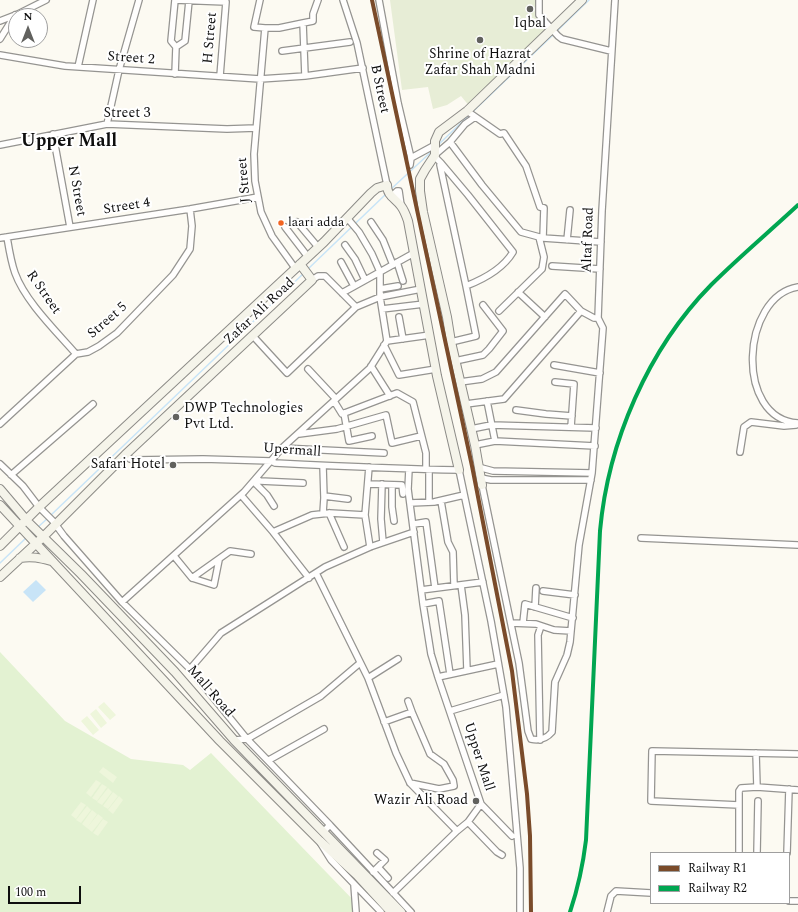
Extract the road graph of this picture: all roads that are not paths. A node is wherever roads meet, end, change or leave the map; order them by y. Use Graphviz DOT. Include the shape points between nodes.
graph roads {
  1 [pos="46,0"];
  2 [pos="93,0"];
  3 [pos="139,0"];
  4 [pos="175,0"];
  5 [pos="260,0"];
  6 [pos="318,0"];
  7 [pos="343,0"];
  8 [pos="379,0"];
  9 [pos="539,0"];
  10 [pos="582,0"];
  11 [pos="615,0"];
  12 [pos="189,1"];
  13 [pos="200,1"];
  14 [pos="223,2"];
  15 [pos="29,8"];
  16 [pos="303,23"];
  17 [pos="8,26"];
  18 [pos="265,28"];
  19 [pos="551,30"];
  20 [pos="0,39"];
  21 [pos="350,42"];
  22 [pos="176,47"];
  23 [pos="304,48"];
  24 [pos="282,51"];
  25 [pos="611,51"];
  26 [pos="0,55"];
  27 [pos="78,67"];
  28 [pos="363,68"];
  29 [pos="119,70"];
  30 [pos="175,74"];
  31 [pos="220,76"];
  32 [pos="306,76"];
  33 [pos="260,79"];
  34 [pos="471,114"];
  35 [pos="107,124"];
  36 [pos="256,128"];
  37 [pos="53,134"];
  38 [pos="450,142"];
  39 [pos="0,145"];
  40 [pos="435,151"];
  41 [pos="411,158"];
  42 [pos="442,163"];
  43 [pos="410,165"];
  44 [pos="388,192"];
  45 [pos="258,197"];
  46 [pos="190,209"];
  47 [pos="570,210"];
  48 [pos="350,221"];
  49 [pos="297,222"];
  50 [pos="372,222"];
  51 [pos="70,227"];
  52 [pos="285,227"];
  53 [pos="7,237"];
  54 [pos="0,238"];
  55 [pos="541,238"];
  56 [pos="567,240"];
  57 [pos="601,242"];
  58 [pos="345,245"];
  59 [pos="318,247"];
  60 [pos="414,253"];
  61 [pos="308,257"];
  62 [pos="341,262"];
  63 [pos="395,264"];
  64 [pos="552,266"];
  65 [pos="299,267"];
  66 [pos="600,269"];
  67 [pos="380,272"];
  68 [pos="312,279"];
  69 [pos="365,280"];
  70 [pos="403,281"];
  71 [pos="354,286"];
  72 [pos="398,286"];
  73 [pos="466,286"];
  74 [pos="798,287"];
  75 [pos="380,289"];
  76 [pos="421,289"];
  77 [pos="518,292"];
  78 [pos="342,293"];
  79 [pos="380,297"];
  80 [pos="424,304"];
  81 [pos="483,304"];
  82 [pos="356,307"];
  83 [pos="382,309"];
  84 [pos="499,311"];
  85 [pos="581,311"];
  86 [pos="544,317"];
  87 [pos="399,318"];
  88 [pos="598,318"];
  89 [pos="430,334"];
  90 [pos="253,336"];
  91 [pos="403,339"];
  92 [pos="451,342"];
  93 [pos="385,343"];
  94 [pos="76,354"];
  95 [pos="456,361"];
  96 [pos="554,365"];
  97 [pos="371,366"];
  98 [pos="308,369"];
  99 [pos="436,369"];
  100 [pos="600,373"];
  101 [pos="460,382"];
  102 [pos="555,382"];
  103 [pos="390,396"];
  104 [pos="335,400"];
  105 [pos="487,401"];
  106 [pos="93,404"];
  107 [pos="466,404"];
  108 [pos="516,410"];
  109 [pos="344,413"];
  110 [pos="572,416"];
  111 [pos="0,424"];
  112 [pos="798,424"];
  113 [pos="492,425"];
  114 [pos="346,426"];
  115 [pos="571,427"];
  116 [pos="596,428"];
  117 [pos="471,429"];
  118 [pos="298,434"];
  119 [pos="372,436"];
  120 [pos="421,436"];
  121 [pos="495,441"];
  122 [pos="475,445"];
  123 [pos="595,446"];
  124 [pos="282,448"];
  125 [pos="740,452"];
  126 [pos="384,453"];
  127 [pos="125,455"];
  128 [pos="272,461"];
  129 [pos="0,464"];
  130 [pos="323,466"];
  131 [pos="369,467"];
  132 [pos="478,467"];
  133 [pos="409,469"];
  134 [pos="427,470"];
  135 [pos="459,470"];
  136 [pos="592,473"];
  137 [pos="11,475"];
  138 [pos="256,480"];
  139 [pos="591,480"];
  140 [pos="482,481"];
  141 [pos="303,483"];
  142 [pos="368,484"];
  143 [pos="382,484"];
  144 [pos="392,485"];
  145 [pos="0,489"];
  146 [pos="403,494"];
  147 [pos="241,495"];
  148 [pos="464,495"];
  149 [pos="324,496"];
  150 [pos="348,498"];
  151 [pos="441,501"];
  152 [pos="429,502"];
  153 [pos="410,503"];
  154 [pos="0,505"];
  155 [pos="274,506"];
  156 [pos="41,508"];
  157 [pos="329,513"];
  158 [pos="323,514"];
  159 [pos="365,515"];
  160 [pos="9,516"];
  161 [pos="27,521"];
  162 [pos="54,522"];
  163 [pos="394,522"];
  164 [pos="414,524"];
  165 [pos="20,528"];
  166 [pos="273,532"];
  167 [pos="414,532"];
  168 [pos="41,534"];
  169 [pos="10,536"];
  170 [pos="641,538"];
  171 [pos="34,542"];
  172 [pos="383,542"];
  173 [pos="798,545"];
  174 [pos="0,546"];
  175 [pos="344,547"];
  176 [pos="370,547"];
  177 [pos="251,554"];
  178 [pos="174,556"];
  179 [pos="20,558"];
  180 [pos="219,560"];
  181 [pos="52,562"];
  182 [pos="89,565"];
  183 [pos="316,573"];
  184 [pos="81,574"];
  185 [pos="0,577"];
  186 [pos="192,578"];
  187 [pos="309,578"];
  188 [pos="483,582"];
  189 [pos="454,585"];
  190 [pos="461,585"];
  191 [pos="434,588"];
  192 [pos="536,588"];
  193 [pos="421,590"];
  194 [pos="543,591"];
  195 [pos="575,595"];
  196 [pos="122,602"];
  197 [pos="423,604"];
  198 [pos="535,607"];
  199 [pos="573,618"];
  200 [pos="511,623"];
  201 [pos="523,623"];
  202 [pos="541,626"];
  203 [pos="572,631"];
  204 [pos="398,660"];
  205 [pos="360,664"];
  206 [pos="498,664"];
  207 [pos="190,669"];
  208 [pos="467,670"];
  209 [pos="450,674"];
  210 [pos="438,677"];
  211 [pos="368,678"];
  212 [pos="504,695"];
  213 [pos="408,701"];
  214 [pos="450,711"];
  215 [pos="412,712"];
  216 [pos="384,722"];
  217 [pos="324,729"];
  218 [pos="248,739"];
  219 [pos="234,740"];
  220 [pos="540,740"];
  221 [pos="244,750"];
  222 [pos="756,753"];
  223 [pos="798,754"];
  224 [pos="269,760"];
  225 [pos="410,783"];
  226 [pos="757,787"];
  227 [pos="789,789"];
  228 [pos="798,790"];
  229 [pos="758,801"];
  230 [pos="481,804"];
  231 [pos="739,805"];
  232 [pos="468,822"];
  233 [pos="330,825"];
  234 [pos="323,832"];
  235 [pos="457,832"];
  236 [pos="512,836"];
  237 [pos="320,841"];
  238 [pos="738,852"];
  239 [pos="756,852"];
  240 [pos="787,852"];
  241 [pos="377,853"];
  242 [pos="502,856"];
  243 [pos="376,870"];
  244 [pos="359,873"];
  245 [pos="388,878"];
  246 [pos="354,885"];
  247 [pos="650,892"];
  248 [pos="393,893"];
  249 [pos="356,912"];
  250 [pos="381,912"];
  251 [pos="391,912"];
  252 [pos="401,912"];
  253 [pos="411,912"];
  254 [pos="520,912"];
  255 [pos="607,912"];
  1 -- 15 [label="street"];
  2 -- 27 [label="street"];
  3 -- 29 [label="street"];
  4 -- 12 [label="street"];
  4 -- 22 [label="street" via="171,41"];
  5 -- 18 [label="street" via="254,27"];
  6 -- 16 [label="street" via="313,21"];
  7 -- 28 [label="street, B Street"];
  8 -- 41 [label="street"];
  9 -- 19 [label="street" via="539,15"];
  10 -- 19 [label="street"];
  11 -- 25 [label="street, Altaf Road"];
  12 -- 13 [label="street"];
  12 -- 22 [label="street" via="185,40"];
  13 -- 14 [label="street"];
  14 -- 31 [label="street, H Street"];
  16 -- 18 [label="street"];
  16 -- 23 [label="street"];
  17 -- 20 [label="street"];
  18 -- 33 [label="street, J Street"];
  19 -- 25 [label="street" via="562,39"];
  19 -- 34 [label="street"];
  21 -- 23 [label="street"];
  22 -- 30 [label="street"];
  23 -- 24 [label="street"];
  23 -- 32 [label="street"];
  25 -- 57 [label="street, Altaf Road"];
  26 -- 27 [label="street, Street 2"];
  27 -- 29 [label="street, Street 2"];
  28 -- 32 [label="street, Street 2"];
  28 -- 44 [label="street, B Street"];
  29 -- 30 [label="street, Street 2"];
  29 -- 35 [label="street"];
  30 -- 31 [label="street, Street 2"];
  31 -- 33 [label="street, Street 2"];
  32 -- 33 [label="street, Street 2"];
  33 -- 36 [label="street, J Street"];
  34 -- 38 [label="street"];
  34 -- 40 [label="street" via="439,132"];
  34 -- 55 [label="street" via="500,134 504,133 526,166 540,207 544,208"];
  35 -- 36 [label="street, Street 3"];
  35 -- 37 [label="street, Street 3"];
  36 -- 45 [label="street, J Street" via="254,154"];
  37 -- 39 [label="street, Street 3"];
  37 -- 51 [label="street, N Street"];
  38 -- 40 [label="street"];
  38 -- 55 [label="street" via="521,232"];
  40 -- 41 [label="street"];
  40 -- 42 [label="street"];
  40 -- 92 [label="street" via="419,186"];
  41 -- 43 [label="street"];
  42 -- 73 [label="street" via="440,165"];
  42 -- 73 [label="street" via="513,252 509,259 484,279"];
  44 -- 48 [label="street" via="377,188"];
  44 -- 60 [label="street" via="401,205 408,220"];
  45 -- 46 [label="street, Street 4"];
  45 -- 65 [label="street, J Street" via="261,212 272,236"];
  46 -- 51 [label="street, Street 4"];
  46 -- 94 [label="street, Street 5" via="190,249 173,275 117,333 88,352"];
  47 -- 56 [label="street"];
  48 -- 59 [label="street"];
  48 -- 67 [label="street" via="372,254"];
  49 -- 59 [label="street"];
  50 -- 63 [label="street"];
  51 -- 53 [label="street, Street 4"];
  52 -- 61 [label="street"];
  53 -- 54 [label="street, Street 4"];
  53 -- 94 [label="street, R Street" via="19,283 34,306"];
  55 -- 56 [label="street"];
  55 -- 77 [label="street" via="544,257 542,269"];
  56 -- 57 [label="street"];
  57 -- 66 [label="street, Altaf Road"];
  58 -- 69 [label="street"];
  59 -- 61 [label="street"];
  60 -- 63 [label="street"];
  60 -- 76 [label="street"];
  61 -- 65 [label="street"];
  62 -- 71 [label="street"];
  63 -- 67 [label="street"];
  63 -- 70 [label="street"];
  64 -- 66 [label="street"];
  65 -- 68 [label="street, Zafar Ali Road"];
  65 -- 156 [label="street, Zafar Ali Road"];
  66 -- 88 [label="street, Altaf Road"];
  67 -- 69 [label="street"];
  67 -- 75 [label="street"];
  68 -- 78 [label="street" via="325,276"];
  68 -- 90 [label="street, Zafar Ali Road"];
  69 -- 71 [label="street"];
  71 -- 78 [label="street"];
  72 -- 75 [label="street"];
  73 -- 92 [label="street" via="476,336"];
  74 -- 112 [label="street" via="779,295 762,316 754,336 752,358 754,379 766,407 777,416"];
  75 -- 79 [label="street"];
  76 -- 79 [label="street"];
  76 -- 80 [label="street"];
  77 -- 84 [label="street"];
  77 -- 86 [label="street"];
  78 -- 82 [label="street"];
  79 -- 82 [label="street"];
  79 -- 83 [label="street"];
  80 -- 83 [label="street"];
  80 -- 89 [label="street"];
  81 -- 95 [label="street" via="503,331 483,355"];
  82 -- 90 [label="street" via="287,374"];
  83 -- 93 [label="street"];
  85 -- 86 [label="street" via="565,294"];
  85 -- 88 [label="street"];
  85 -- 105 [label="street" via="504,398"];
  86 -- 101 [label="street" via="496,372 482,379"];
  87 -- 91 [label="street"];
  88 -- 100 [label="street, Altaf Road" via="603,328"];
  89 -- 91 [label="street"];
  89 -- 99 [label="street"];
  90 -- 127 [label="street, Zafar Ali Road"];
  91 -- 93 [label="street"];
  92 -- 95 [label="street"];
  93 -- 97 [label="street"];
  93 -- 99 [label="street" via="399,375"];
  94 -- 111 [label="street, Street 5"];
  95 -- 101 [label="street"];
  96 -- 100 [label="street"];
  97 -- 103 [label="street"];
  97 -- 104 [label="street"];
  98 -- 104 [label="street"];
  99 -- 135 [label="street"];
  100 -- 116 [label="street, Altaf Road"];
  101 -- 107 [label="street"];
  102 -- 110 [label="street" via="574,384"];
  103 -- 109 [label="street"];
  103 -- 120 [label="street" via="397,393 413,402"];
  104 -- 109 [label="street" via="342,414"];
  104 -- 118 [label="street"];
  105 -- 107 [label="street"];
  105 -- 113 [label="street"];
  106 -- 137 [label="street"];
  107 -- 117 [label="street"];
  108 -- 110 [label="street"];
  109 -- 114 [label="street"];
  110 -- 115 [label="street"];
  112 -- 125 [label="street" via="784,426 751,422 744,426"];
  113 -- 115 [label="street"];
  113 -- 117 [label="street"];
  113 -- 121 [label="street"];
  114 -- 118 [label="street"];
  114 -- 119 [label="street" via="350,441"];
  114 -- 120 [label="street" via="386,416 392,442"];
  115 -- 116 [label="street"];
  116 -- 123 [label="street, Altaf Road"];
  117 -- 122 [label="street"];
  118 -- 124 [label="street"];
  120 -- 134 [label="street"];
  121 -- 122 [label="street"];
  121 -- 123 [label="street"];
  122 -- 132 [label="street"];
  123 -- 136 [label="street, Altaf Road"];
  124 -- 126 [label="street"];
  124 -- 128 [label="street"];
  127 -- 128 [label="street, Upermall" via="133,460"];
  127 -- 162 [label="street, Zafar Ali Road"];
  128 -- 130 [label="street, Upermall"];
  128 -- 138 [label="street"];
  129 -- 137 [label="street"];
  130 -- 131 [label="street, Upermall"];
  130 -- 149 [label="street"];
  131 -- 133 [label="street, Upermall"];
  131 -- 142 [label="street"];
  132 -- 136 [label="street" via="493,471"];
  132 -- 140 [label="street"];
  133 -- 134 [label="street, Upermall"];
  133 -- 153 [label="street, Upper Mall"];
  134 -- 135 [label="street, Upermall"];
  134 -- 152 [label="street"];
  135 -- 148 [label="street"];
  136 -- 139 [label="street, Altaf Road"];
  137 -- 156 [label="street"];
  138 -- 141 [label="street"];
  138 -- 147 [label="street"];
  138 -- 155 [label="street"];
  139 -- 140 [label="street"];
  139 -- 195 [label="street, Altaf Road" via="579,545"];
  140 -- 200 [label="street"];
  142 -- 143 [label="street"];
  142 -- 159 [label="street"];
  143 -- 144 [label="street"];
  143 -- 172 [label="street"];
  144 -- 146 [label="street" via="402,485"];
  144 -- 163 [label="street"];
  145 -- 161 [label="street, Mall Road"];
  147 -- 166 [label="street"];
  147 -- 178 [label="street"];
  148 -- 151 [label="street"];
  148 -- 188 [label="street"];
  149 -- 150 [label="street"];
  149 -- 158 [label="street"];
  151 -- 152 [label="street"];
  151 -- 189 [label="street" via="448,542 453,552"];
  152 -- 153 [label="street"];
  153 -- 164 [label="street, Upper Mall"];
  154 -- 160 [label="street, Mall Road"];
  156 -- 161 [label="street, Zafar Ali Road"];
  156 -- 162 [label="street"];
  157 -- 158 [label="street"];
  157 -- 159 [label="street"];
  157 -- 175 [label="street"];
  158 -- 166 [label="street" via="312,515"];
  159 -- 176 [label="street"];
  160 -- 165 [label="street, Mall Road"];
  160 -- 169 [label="street" via="12,525"];
  161 -- 165 [label="street, Zafar Ali Road"];
  161 -- 168 [label="street, Mall Road"];
  162 -- 168 [label="street, Zafar Ali Road"];
  162 -- 182 [label="street"];
  164 -- 167 [label="street, Upper Mall"];
  164 -- 191 [label="street" via="426,522"];
  165 -- 169 [label="street, Zafar Ali Road"];
  165 -- 171 [label="street, Mall Road"];
  166 -- 187 [label="street"];
  167 -- 172 [label="street"];
  167 -- 193 [label="street, Upper Mall"];
  168 -- 171 [label="street, Zafar Ali Road"];
  168 -- 184 [label="street, Mall Road"];
  169 -- 174 [label="street, Zafar Ali Road"];
  170 -- 173 [label="street"];
  171 -- 179 [label="street, Zafar Ali Road"];
  171 -- 181 [label="street, Mall Road"];
  172 -- 176 [label="street"];
  176 -- 183 [label="street"];
  177 -- 180 [label="street" via="230,551"];
  178 -- 186 [label="street"];
  178 -- 196 [label="street"];
  179 -- 181 [label="street" via="38,557"];
  179 -- 185 [label="street, Zafar Ali Road"];
  180 -- 186 [label="street"];
  180 -- 186 [label="street" via="214,585"];
  181 -- 237 [label="street, Mall Road" via="220,741"];
  182 -- 184 [label="street"];
  182 -- 196 [label="street"];
  183 -- 187 [label="street"];
  183 -- 205 [label="street"];
  184 -- 219 [label="street, Mall Road" via="175,672"];
  187 -- 207 [label="street" via="221,633"];
  188 -- 190 [label="street"];
  188 -- 206 [label="street"];
  189 -- 190 [label="street"];
  189 -- 191 [label="street"];
  190 -- 208 [label="street"];
  191 -- 193 [label="street"];
  192 -- 198 [label="street"];
  193 -- 197 [label="street, Upper Mall"];
  194 -- 195 [label="street"];
  195 -- 199 [label="street, Altaf Road"];
  196 -- 207 [label="street"];
  197 -- 209 [label="street" via="439,601"];
  197 -- 210 [label="street, Upper Mall" via="431,654"];
  198 -- 199 [label="street"];
  198 -- 201 [label="street" via="525,604"];
  199 -- 203 [label="street, Altaf Road"];
  200 -- 201 [label="street"];
  200 -- 220 [label="street" via="528,731 531,739"];
  201 -- 202 [label="street"];
  202 -- 203 [label="street"];
  202 -- 220 [label="street" via="538,636"];
  203 -- 220 [label="street, Altaf Road" via="567,655 555,682 552,732 548,738"];
  204 -- 211 [label="street"];
  205 -- 211 [label="street"];
  205 -- 218 [label="street" via="321,696"];
  206 -- 208 [label="street"];
  206 -- 212 [label="street"];
  207 -- 218 [label="street"];
  208 -- 209 [label="street"];
  209 -- 210 [label="street"];
  210 -- 214 [label="street, Upper Mall"];
  211 -- 216 [label="street"];
  212 -- 214 [label="street"];
  212 -- 254 [label="street" via="519,844"];
  213 -- 215 [label="street"];
  214 -- 230 [label="street, Upper Mall"];
  215 -- 216 [label="street"];
  215 -- 225 [label="street" via="430,754 444,764 454,784 452,787 439,788"];
  216 -- 225 [label="street"];
  217 -- 224 [label="street"];
  218 -- 219 [label="street"];
  218 -- 221 [label="street"];
  218 -- 224 [label="street"];
  219 -- 221 [label="street, Mall Road"];
  221 -- 234 [label="street, Mall Road"];
  222 -- 223 [label="street"];
  222 -- 226 [label="street"];
  222 -- 231 [label="street" via="652,751 651,801"];
  224 -- 233 [label="street"];
  225 -- 235 [label="street"];
  226 -- 227 [label="street"];
  226 -- 231 [label="street" via="740,788"];
  227 -- 228 [label="street"];
  227 -- 240 [label="street"];
  229 -- 239 [label="street"];
  230 -- 232 [label="street, Upper Mall"];
  230 -- 236 [label="street"];
  231 -- 238 [label="street"];
  232 -- 235 [label="street, Upper Mall"];
  232 -- 242 [label="street"];
  233 -- 234 [label="street"];
  233 -- 243 [label="street"];
  234 -- 244 [label="street, Mall Road"];
  235 -- 248 [label="street, Upper Mall"];
  237 -- 244 [label="street, Mall Road"];
  237 -- 246 [label="street" via="325,853"];
  241 -- 243 [label="street" via="385,860"];
  243 -- 245 [label="street"];
  243 -- 248 [label="street"];
  244 -- 251 [label="street, Mall Road"];
  244 -- 252 [label="street, Mall Road"];
  246 -- 249 [label="street"];
  246 -- 250 [label="street"];
  247 -- 255 [label="street" via="613,892"];
  248 -- 253 [label="street"];
}
